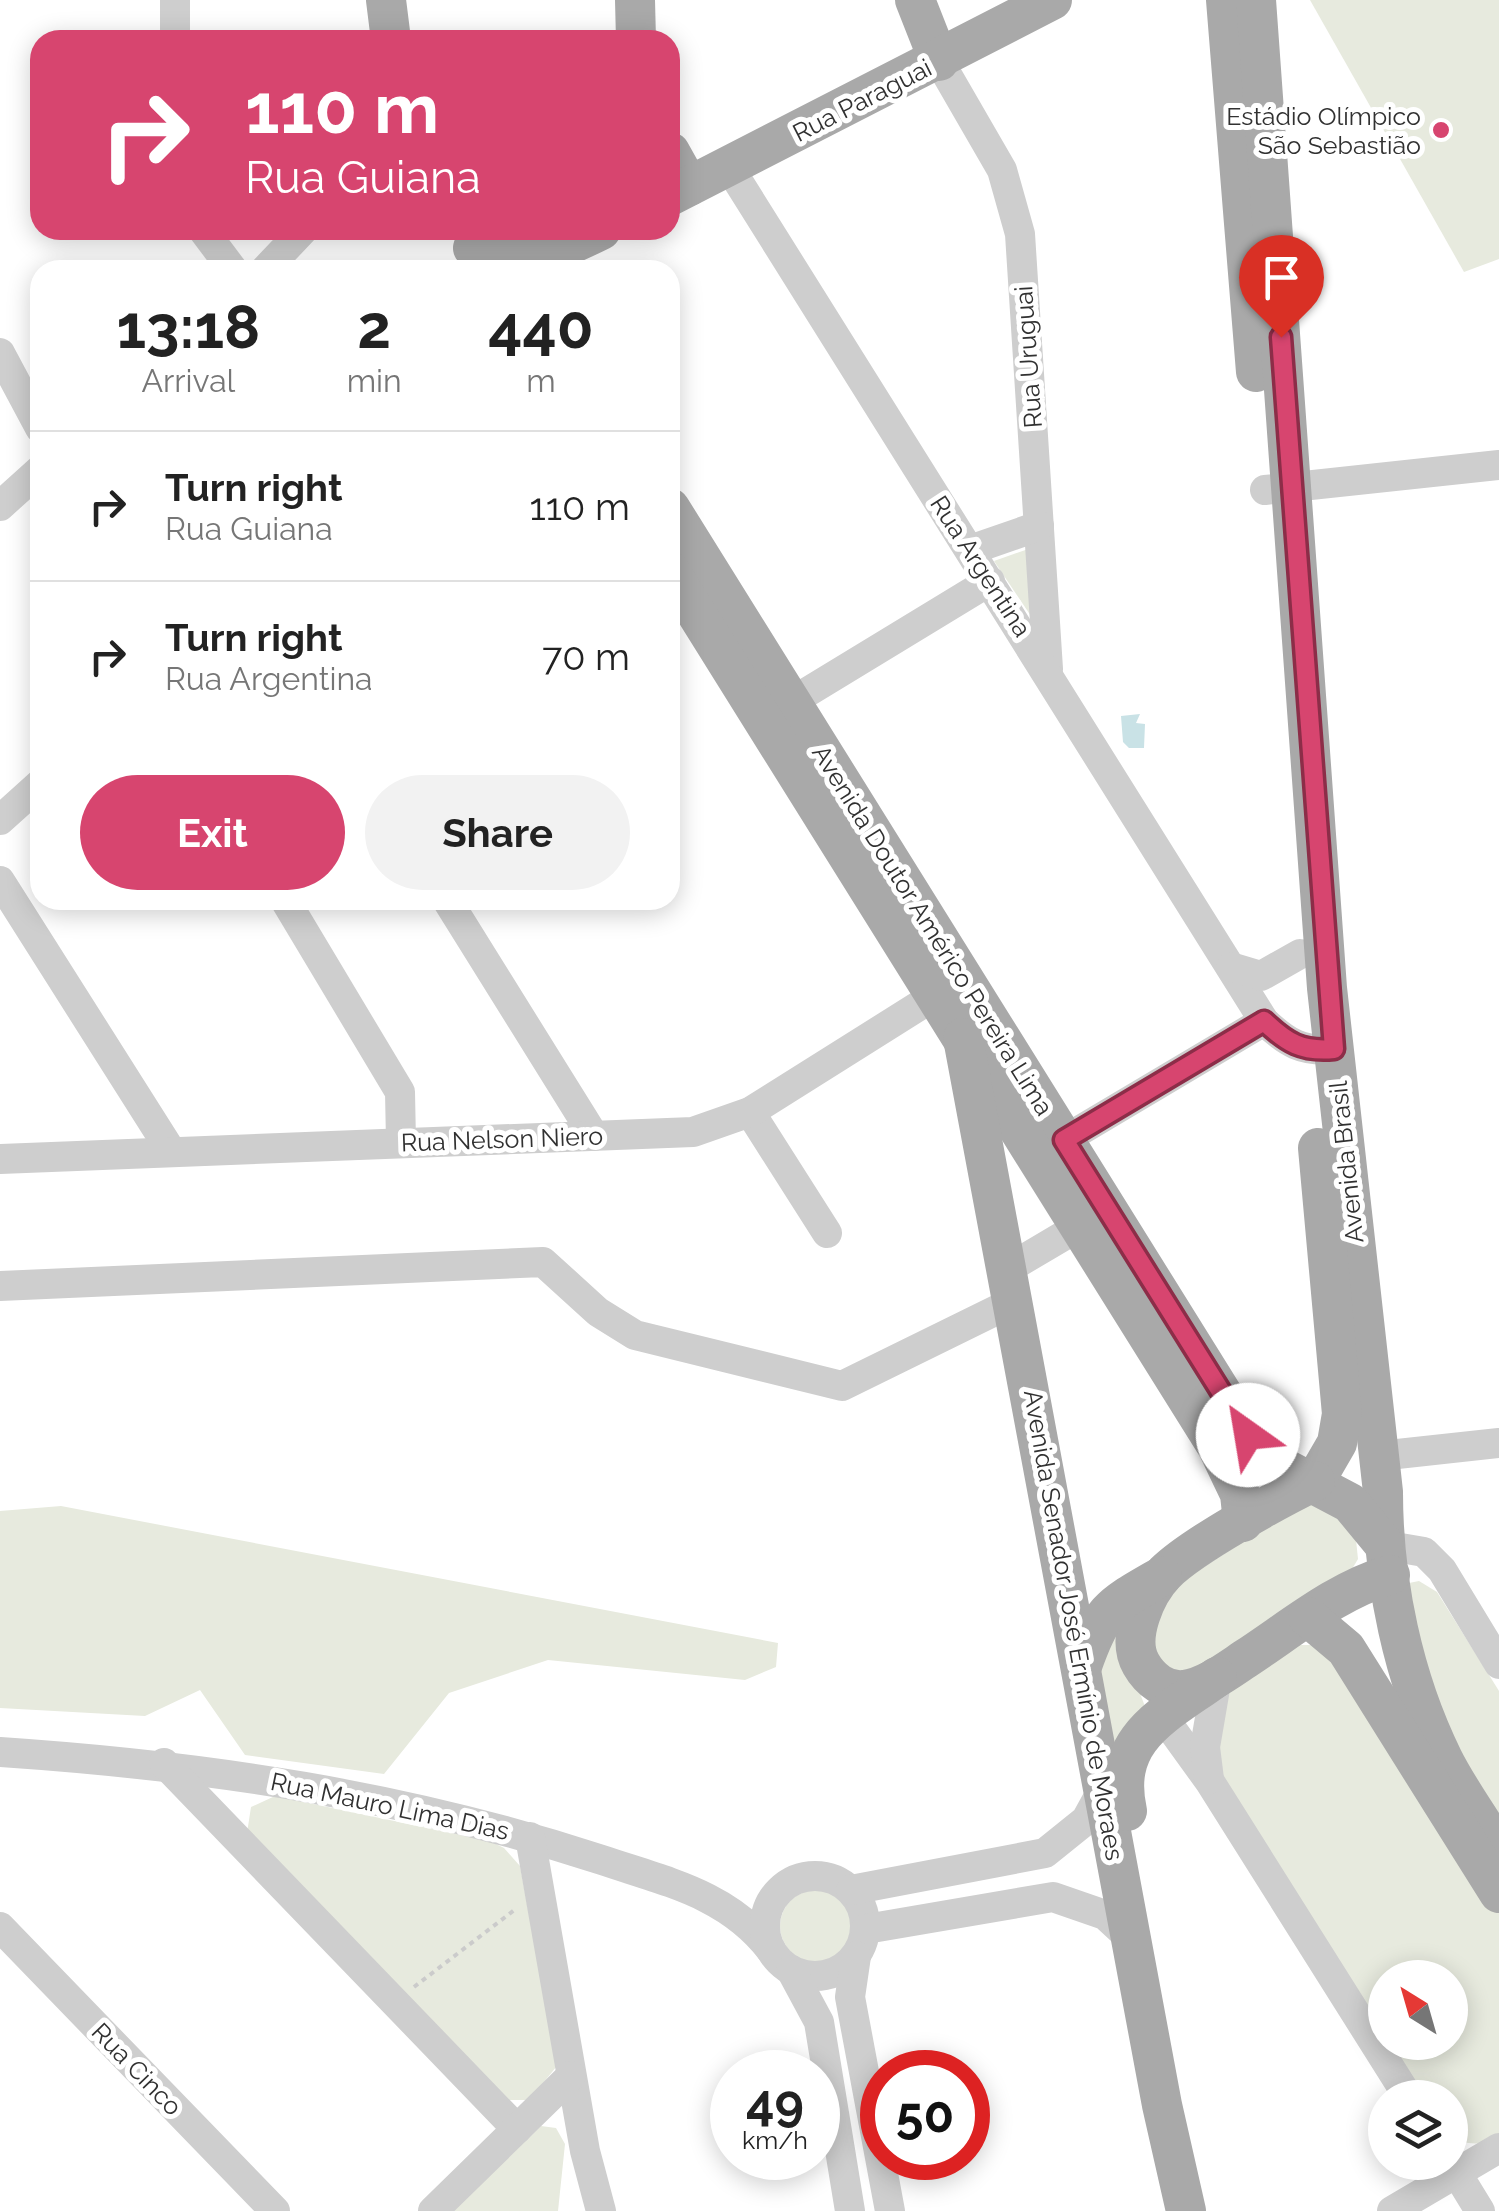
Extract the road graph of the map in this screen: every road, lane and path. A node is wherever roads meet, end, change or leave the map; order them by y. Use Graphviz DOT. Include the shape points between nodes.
graph roads {
  1 [pos="176,0"];
  2 [pos="386,0"];
  3 [pos="635,0"];
  4 [pos="915,0"];
  5 [pos="1052,0"];
  6 [pos="1226,0"];
  7 [pos="1256,0"];
  8 [pos="174,30"];
  9 [pos="390,30"];
  10 [pos="636,30"];
  11 [pos="939,61"];
  12 [pos="729,166"];
  13 [pos="680,177"];
  14 [pos="294,240"];
  15 [pos="585,240"];
  16 [pos="472,249"];
  17 [pos="274,260"];
  18 [pos="530,260"];
  19 [pos="553,260"];
  20 [pos="0,354"];
  21 [pos="30,410"];
  22 [pos="1499,465"];
  23 [pos="30,479"];
  24 [pos="1278,488"];
  25 [pos="0,506"];
  26 [pos="1039,526"];
  27 [pos="680,527"];
  28 [pos="970,550"];
  29 [pos="990,582"];
  30 [pos="680,584"];
  31 [pos="1048,672"];
  32 [pos="776,711"];
  33 [pos="30,793"];
  34 [pos="0,820"];
  35 [pos="0,881"];
  36 [pos="291,910"];
  37 [pos="453,910"];
  38 [pos="1300,954"];
  39 [pos="1231,966"];
  40 [pos="949,986"];
  41 [pos="1264,1021"];
  42 [pos="963,1038"];
  43 [pos="1321,1050"];
  44 [pos="750,1112"];
  45 [pos="594,1136"];
  46 [pos="1064,1140"];
  47 [pos="401,1142"];
  48 [pos="171,1152"];
  49 [pos="0,1158"];
  50 [pos="1094,1218"];
  51 [pos="827,1233"];
  52 [pos="1342,1255"];
  53 [pos="1012,1285"];
  54 [pos="0,1286"];
  55 [pos="1192,1376"];
  56 [pos="1499,1443"];
  57 [pos="1379,1456"];
  58 [pos="1315,1482"];
  59 [pos="1243,1522"];
  60 [pos="1385,1554"];
  61 [pos="1165,1574"];
  62 [pos="1308,1618"];
  63 [pos="1139,1661"];
  64 [pos="1499,1664"];
  65 [pos="1081,1670"];
  66 [pos="1217,1678"];
  67 [pos="1162,1717"];
  68 [pos="0,1752"];
  69 [pos="164,1763"];
  70 [pos="1210,1782"];
  71 [pos="1103,1789"];
  72 [pos="530,1836"];
  73 [pos="1499,1850"];
  74 [pos="785,1886"];
  75 [pos="540,1890"];
  76 [pos="851,1890"];
  77 [pos="1499,1893"];
  78 [pos="712,1897"];
  79 [pos="0,1927"];
  80 [pos="1132,1940"];
  81 [pos="861,1942"];
  82 [pos="781,1960"];
  83 [pos="394,2002"];
  84 [pos="571,2076"];
  85 [pos="1398,2080"];
  86 [pos="516,2130"];
  87 [pos="1499,2148"];
  88 [pos="584,2151"];
  89 [pos="1468,2162"];
  90 [pos="1437,2180"];
  91 [pos="1461,2180"];
  92 [pos="275,2211"];
  93 [pos="433,2211"];
  94 [pos="574,2211"];
  95 [pos="600,2211"];
  96 [pos="850,2211"];
  97 [pos="890,2211"];
  98 [pos="1186,2211"];
  99 [pos="1210,2211"];
  100 [pos="1392,2211"];
  101 [pos="1480,2211"];
  1 -- 8 [label="street"];
  2 -- 9 [label="main road"];
  3 -- 10 [label="main road"];
  4 -- 11 [label="main road"];
  5 -- 11 [label="main road, Rua Paraguai"];
  6 -- 24 [label="main road, Avenida Brasil"];
  7 -- 24 [label="main road, Avenida Brasil"];
  11 -- 12 [label="main road, Rua Paraguai"];
  11 -- 26 [label="street, Rua Uruguai" via="1002,170 1020,234"];
  12 -- 13 [label="main road, Rua Paraguai"];
  12 -- 28 [label="street, Rua Argentina"];
  14 -- 17 [label="street"];
  15 -- 19 [label="main road"];
  16 -- 18 [label="main road"];
  20 -- 21 [label="street"];
  22 -- 24 [label="street"];
  23 -- 25 [label="street"];
  24 -- 38 [label="main road, Avenida Brasil"];
  24 -- 43 [label="main road, Avenida Brasil"];
  26 -- 28 [label="street"];
  26 -- 31 [label="street, Rua Uruguai"];
  27 -- 32 [label="main road, Avenida Doutor Américo Pereira Lima"];
  28 -- 29 [label="street, Rua Argentina"];
  29 -- 31 [label="street, Rua Argentina"];
  29 -- 32 [label="street"];
  30 -- 32 [label="main road, Avenida Doutor Américo Pereira Lima"];
  31 -- 39 [label="street, Rua Argentina"];
  32 -- 40 [label="main road, Avenida Doutor Américo Pereira Lima"];
  33 -- 34 [label="street"];
  35 -- 48 [label="street"];
  36 -- 47 [label="street" via="400,1092"];
  37 -- 45 [label="street"];
  38 -- 39 [label="street" via="1262,976"];
  38 -- 43 [label="main road, Avenida Brasil"];
  39 -- 41 [label="street, Rua Argentina"];
  40 -- 42 [label="main road, Avenida Doutor Américo Pereira Lima"];
  40 -- 44 [label="street, Rua Nelson Niero"];
  40 -- 46 [label="main road, Avenida Doutor Américo Pereira Lima"];
  41 -- 43 [label="street, Rua Argentina" via="1284,1041"];
  41 -- 46 [label="street"];
  42 -- 50 [label="main road, Avenida Doutor Américo Pereira Lima"];
  42 -- 53 [label="main road, Avenida Senador José Ermínio de Moraes"];
  43 -- 52 [label="main road, Avenida Brasil"];
  44 -- 45 [label="street, Rua Nelson Niero" via="694,1132"];
  44 -- 51 [label="street"];
  45 -- 47 [label="street, Rua Nelson Niero"];
  46 -- 50 [label="main road, Avenida Doutor Américo Pereira Lima"];
  47 -- 48 [label="street, Rua Nelson Niero"];
  48 -- 49 [label="street, Rua Nelson Niero"];
  50 -- 53 [label="street"];
  50 -- 55 [label="main road, Avenida Doutor Américo Pereira Lima"];
  52 -- 57 [label="main road, Avenida Brasil"];
  52 -- 58 [label="main road, Avenida Brasil" via="1342,1414 1337,1443"];
  53 -- 54 [label="street" via="842,1386 636,1334 598,1312 543,1262"];
  53 -- 65 [label="main road, Avenida Senador José Ermínio de Moraes"];
  55 -- 58 [label="main road, Avenida Doutor Américo Pereira Lima" via="1278,1464"];
  55 -- 59 [label="main road, Avenida Doutor Américo Pereira Lima" via="1240,1494"];
  56 -- 57 [label="street"];
  57 -- 60 [label="main road, Avenida Brasil"];
  58 -- 59 [label="main road"];
  58 -- 60 [label="main road, Avenida Doutor Américo Pereira Lima" via="1350,1503"];
  59 -- 61 [label="main road"];
  60 -- 62 [label="main road, Avenida Senador José Ermínio de Moraes" via="1352,1590"];
  60 -- 64 [label="street" via="1424,1552"];
  60 -- 73 [label="main road, Avenida Brasil" via="1418,1700 1444,1761"];
  61 -- 63 [label="main road" via="1143,1609 1134,1641"];
  61 -- 65 [label="main road" via="1098,1620"];
  62 -- 66 [label="main road, Avenida Senador José Ermínio de Moraes"];
  62 -- 77 [label="main road" via="1346,1649"];
  63 -- 66 [label="main road" via="1170,1690"];
  63 -- 67 [label="main road"];
  65 -- 71 [label="main road, Avenida Senador José Ermínio de Moraes"];
  66 -- 67 [label="main road, Avenida Senador José Ermínio de Moraes"];
  66 -- 70 [label="street" via="1205,1747"];
  67 -- 70 [label="street"];
  67 -- 99 [label="main road, Avenida Senador José Ermínio de Moraes" via="1142,1732 1126,1758 1122,1789"];
  68 -- 69 [label="street, Rua Mauro Lima Dias"];
  69 -- 72 [label="street, Rua Mauro Lima Dias" via="354,1793"];
  69 -- 83 [label="street"];
  70 -- 85 [label="street"];
  71 -- 76 [label="street" via="1086,1820 1045,1853"];
  71 -- 80 [label="main road, Avenida Senador José Ermínio de Moraes"];
  72 -- 75 [label="street"];
  72 -- 78 [label="street, Rua Mauro Lima Dias"];
  74 -- 76 [label="street" via="812,1875"];
  74 -- 78 [label="street"];
  74 -- 82 [label="street" via="765,1922"];
  75 -- 83 [label="path"];
  75 -- 84 [label="street"];
  76 -- 81 [label="street" via="865,1915"];
  78 -- 82 [label="street" via="755,1929"];
  79 -- 92 [label="street, Rua Cinco"];
  80 -- 81 [label="street" via="1105,1915 1053,1897"];
  80 -- 98 [label="main road, Avenida Senador José Ermínio de Moraes"];
  81 -- 82 [label="street" via="833,1973 805,1975"];
  81 -- 97 [label="street" via="850,1983 852,2011"];
  82 -- 96 [label="street" via="818,2022"];
  83 -- 86 [label="street"];
  84 -- 86 [label="street"];
  84 -- 88 [label="street"];
  86 -- 93 [label="street"];
  87 -- 89 [label="street"];
  88 -- 94 [label="street"];
  88 -- 95 [label="street"];
  90 -- 100 [label="street"];
  91 -- 101 [label="street"];
}
